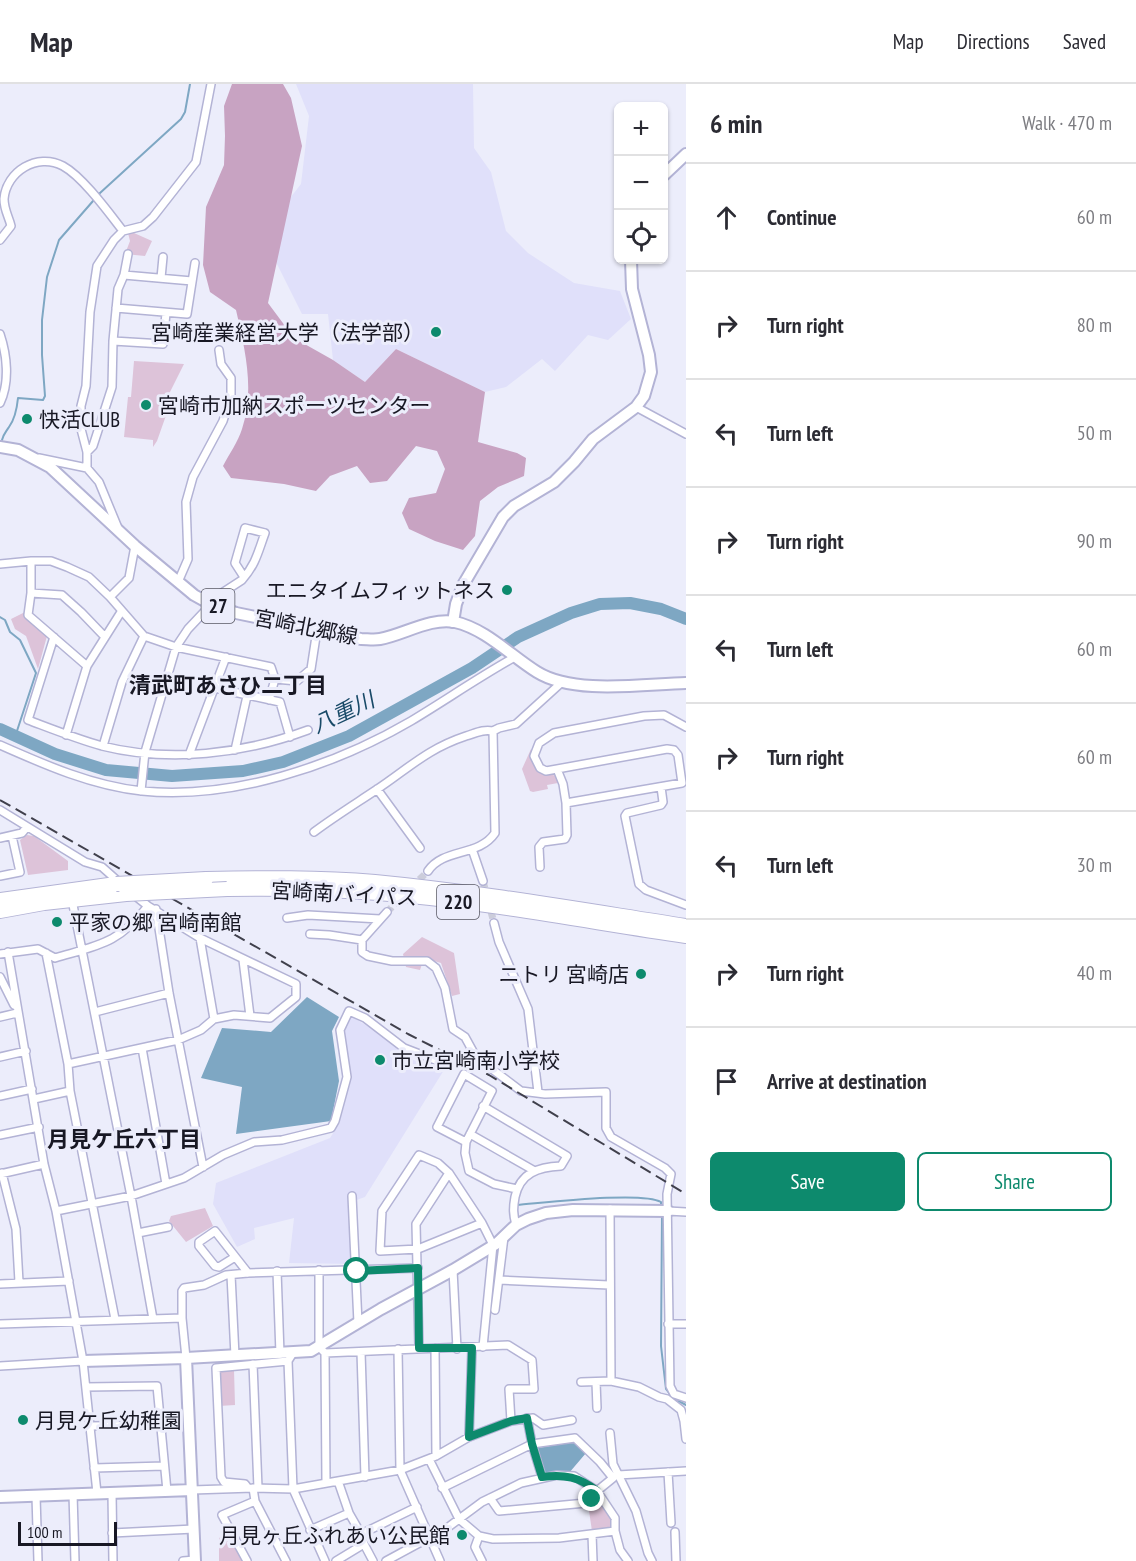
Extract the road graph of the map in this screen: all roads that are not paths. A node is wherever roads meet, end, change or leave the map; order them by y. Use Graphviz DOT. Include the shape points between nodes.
graph roads {
  1 [pos="211,84"];
  2 [pos="686,154"];
  3 [pos="668,170"];
  4 [pos="123,231"];
  5 [pos="0,240"];
  6 [pos="128,254"];
  7 [pos="163,257"];
  8 [pos="195,263"];
  9 [pos="631,264"];
  10 [pos="124,275"];
  11 [pos="161,278"];
  12 [pos="192,281"];
  13 [pos="116,308"];
  14 [pos="166,313"];
  15 [pos="0,334"];
  16 [pos="114,342"];
  17 [pos="219,350"];
  18 [pos="0,403"];
  19 [pos="636,407"];
  20 [pos="686,434"];
  21 [pos="0,447"];
  22 [pos="87,452"];
  23 [pos="34,457"];
  24 [pos="87,468"];
  25 [pos="119,531"];
  26 [pos="135,546"];
  27 [pos="31,561"];
  28 [pos="0,564"];
  29 [pos="244,577"];
  30 [pos="178,582"];
  31 [pos="31,592"];
  32 [pos="110,597"];
  33 [pos="212,605"];
  34 [pos="121,612"];
  35 [pos="453,622"];
  36 [pos="316,630"];
  37 [pos="144,636"];
  38 [pos="54,637"];
  39 [pos="105,637"];
  40 [pos="176,647"];
  41 [pos="226,657"];
  42 [pos="515,657"];
  43 [pos="87,666"];
  44 [pos="275,679"];
  45 [pos="561,682"];
  46 [pos="686,683"];
  47 [pos="215,688"];
  48 [pos="247,696"];
  49 [pos="269,700"];
  50 [pos="686,727"];
  51 [pos="308,730"];
  52 [pos="493,731"];
  53 [pos="66,735"];
  54 [pos="290,737"];
  55 [pos="0,746"];
  56 [pos="103,746"];
  57 [pos="235,750"];
  58 [pos="145,755"];
  59 [pos="189,755"];
  60 [pos="557,769"];
  61 [pos="661,787"];
  62 [pos="140,788"];
  63 [pos="377,789"];
  64 [pos="566,803"];
  65 [pos="0,810"];
  66 [pos="27,827"];
  67 [pos="314,832"];
  68 [pos="12,836"];
  69 [pos="0,838"];
  70 [pos="420,848"];
  71 [pos="472,849"];
  72 [pos="540,867"];
  73 [pos="428,871"];
  74 [pos="0,876"];
  75 [pos="483,881"];
  76 [pos="121,889"];
  77 [pos="0,900"];
  78 [pos="72,900"];
  79 [pos="686,905"];
  80 [pos="148,906"];
  81 [pos="156,909"];
  82 [pos="0,911"];
  83 [pos="387,912"];
  84 [pos="287,918"];
  85 [pos="380,919"];
  86 [pos="494,923"];
  87 [pos="686,926"];
  88 [pos="310,934"];
  89 [pos="686,936"];
  90 [pos="200,938"];
  91 [pos="362,940"];
  92 [pos="84,949"];
  93 [pos="4,953"];
  94 [pos="46,953"];
  95 [pos="243,960"];
  96 [pos="1,979"];
  97 [pos="169,993"];
  98 [pos="94,1012"];
  99 [pos="17,1013"];
  100 [pos="250,1016"];
  101 [pos="0,1017"];
  102 [pos="213,1019"];
  103 [pos="20,1022"];
  104 [pos="178,1040"];
  105 [pos="142,1048"];
  106 [pos="26,1051"];
  107 [pos="104,1056"];
  108 [pos="0,1057"];
  109 [pos="443,1063"];
  110 [pos="68,1064"];
  111 [pos="33,1089"];
  112 [pos="70,1091"];
  113 [pos="538,1092"];
  114 [pos="0,1096"];
  115 [pos="34,1099"];
  116 [pos="483,1106"];
  117 [pos="39,1127"];
  118 [pos="470,1134"];
  119 [pos="0,1135"];
  120 [pos="466,1142"];
  121 [pos="44,1164"];
  122 [pos="203,1167"];
  123 [pos="533,1170"];
  124 [pos="449,1173"];
  125 [pos="1,1174"];
  126 [pos="166,1184"];
  127 [pos="517,1189"];
  128 [pos="131,1196"];
  129 [pos="352,1196"];
  130 [pos="92,1203"];
  131 [pos="610,1209"];
  132 [pos="56,1211"];
  133 [pos="668,1211"];
  134 [pos="686,1212"];
  135 [pos="482,1223"];
  136 [pos="516,1225"];
  137 [pos="168,1227"];
  138 [pos="138,1233"];
  139 [pos="504,1237"];
  140 [pos="493,1245"];
  141 [pos="418,1249"];
  142 [pos="235,1257"];
  143 [pos="418,1268"];
  144 [pos="319,1270"];
  145 [pos="453,1270"];
  146 [pos="277,1271"];
  147 [pos="357,1271"];
  148 [pos="248,1273"];
  149 [pos="231,1275"];
  150 [pos="499,1280"];
  151 [pos="69,1281"];
  152 [pos="19,1282"];
  153 [pos="0,1284"];
  154 [pos="609,1285"];
  155 [pos="418,1289"];
  156 [pos="495,1310"];
  157 [pos="182,1318"];
  158 [pos="116,1319"];
  159 [pos="153,1319"];
  160 [pos="76,1320"];
  161 [pos="358,1323"];
  162 [pos="0,1324"];
  163 [pos="668,1324"];
  164 [pos="686,1324"];
  165 [pos="483,1347"];
  166 [pos="419,1348"];
  167 [pos="435,1348"];
  168 [pos="457,1348"];
  169 [pos="472,1348"];
  170 [pos="398,1349"];
  171 [pos="322,1350"];
  172 [pos="361,1352"];
  173 [pos="235,1356"];
  174 [pos="287,1356"];
  175 [pos="186,1358"];
  176 [pos="83,1361"];
  177 [pos="253,1364"];
  178 [pos="0,1366"];
  179 [pos="611,1381"];
  180 [pos="581,1382"];
  181 [pos="596,1382"];
  182 [pos="86,1387"];
  183 [pos="686,1398"];
  184 [pos="597,1408"];
  185 [pos="527,1418"];
  186 [pos="572,1420"];
  187 [pos="511,1421"];
  188 [pos="685,1421"];
  189 [pos="161,1425"];
  190 [pos="90,1426"];
  191 [pos="610,1433"];
  192 [pos="469,1437"];
  193 [pos="686,1439"];
  194 [pos="532,1444"];
  195 [pos="436,1456"];
  196 [pos="429,1459"];
  197 [pos="164,1466"];
  198 [pos="94,1468"];
  199 [pos="400,1470"];
  200 [pos="686,1471"];
  201 [pos="668,1472"];
  202 [pos="618,1474"];
  203 [pos="365,1477"];
  204 [pos="542,1477"];
  205 [pos="338,1481"];
  206 [pos="326,1483"];
  207 [pos="253,1488"];
  208 [pos="442,1488"];
  209 [pos="293,1489"];
  210 [pos="192,1490"];
  211 [pos="167,1491"];
  212 [pos="597,1491"];
  213 [pos="112,1493"];
  214 [pos="73,1494"];
  215 [pos="97,1494"];
  216 [pos="36,1496"];
  217 [pos="0,1497"];
  218 [pos="490,1498"];
  219 [pos="255,1501"];
  220 [pos="417,1507"];
  221 [pos="349,1514"];
  222 [pos="459,1519"];
  223 [pos="671,1523"];
  224 [pos="194,1529"];
  225 [pos="310,1530"];
  226 [pos="615,1531"];
  227 [pos="675,1532"];
  228 [pos="112,1533"];
  229 [pos="361,1534"];
  230 [pos="592,1534"];
  231 [pos="430,1536"];
  232 [pos="479,1536"];
  233 [pos="364,1545"];
  234 [pos="38,1561"];
  235 [pos="75,1561"];
  236 [pos="113,1561"];
  237 [pos="183,1561"];
  238 [pos="195,1561"];
  239 [pos="247,1561"];
  240 [pos="286,1561"];
  241 [pos="325,1561"];
  242 [pos="336,1561"];
  243 [pos="373,1561"];
  244 [pos="386,1561"];
  245 [pos="440,1561"];
  246 [pos="482,1561"];
  247 [pos="593,1561"];
  248 [pos="628,1561"];
  249 [pos="652,1561"];
  250 [pos="676,1561"];
  1 -- 4 [label="street" via="196,162 148,221"];
  2 -- 3 [label="street"];
  4 -- 5 [label="street" via="67,169 42,163 24,167 8,184 4,207 11,226"];
  4 -- 22 [label="street" via="102,256 93,284 86,386 81,406"];
  6 -- 10 [label="street"];
  7 -- 11 [label="street"];
  8 -- 12 [label="street"];
  9 -- 19 [label="street" via="632,289 651,372 644,396"];
  10 -- 11 [label="street"];
  10 -- 13 [label="street"];
  11 -- 12 [label="street"];
  12 -- 14 [label="street" via="187,314"];
  13 -- 14 [label="street"];
  13 -- 16 [label="street"];
  14 -- 16 [label="street" via="163,344"];
  15 -- 18 [label="street" via="7,378"];
  16 -- 22 [label="street" via="112,387 93,446"];
  17 -- 30 [label="street" via="221,364 231,378 231,395 223,421 193,477 186,502 188,559"];
  19 -- 20 [label="street"];
  19 -- 35 [label="street" via="593,439 554,482 503,516 463,585"];
  21 -- 23 [label="street, 宮崎北郷線 / 27"];
  22 -- 24 [label="street"];
  23 -- 24 [label="street"];
  23 -- 25 [label="street, 宮崎北郷線 / 27"];
  24 -- 25 [label="street" via="99,482"];
  25 -- 26 [label="street, 宮崎北郷線 / 27"];
  26 -- 30 [label="street, 宮崎北郷線 / 27"];
  26 -- 32 [label="street" via="129,578"];
  27 -- 28 [label="street"];
  27 -- 31 [label="street"];
  27 -- 32 [label="street" via="51,561 67,567 89,578"];
  29 -- 29 [label="street" via="254,567 264,533 245,528 235,563"];
  29 -- 33 [label="street"];
  30 -- 33 [label="street, 宮崎北郷線 / 27"];
  31 -- 38 [label="street" via="28,615"];
  31 -- 39 [label="street" via="62,595"];
  32 -- 34 [label="street"];
  33 -- 36 [label="street, 宮崎北郷線 / 27"];
  33 -- 40 [label="street"];
  34 -- 37 [label="street"];
  34 -- 39 [label="street"];
  35 -- 36 [label="street, 宮崎北郷線 / 27" via="429,624 380,639"];
  35 -- 42 [label="street, 宮崎北郷線 / 27" via="483,634"];
  36 -- 44 [label="street" via="311,669 297,681"];
  37 -- 40 [label="street"];
  37 -- 56 [label="street" via="122,681"];
  38 -- 43 [label="street"];
  38 -- 53 [label="street" via="28,720"];
  39 -- 43 [label="street"];
  40 -- 41 [label="street"];
  40 -- 58 [label="street"];
  41 -- 44 [label="street" via="271,667"];
  41 -- 47 [label="street"];
  42 -- 45 [label="street, 宮崎北郷線 / 27"];
  42 -- 62 [label="street" via="410,721 314,767 277,779 225,787 171,792"];
  43 -- 53 [label="street"];
  44 -- 49 [label="street"];
  45 -- 46 [label="street, 宮崎北郷線 / 27" via="579,686"];
  45 -- 52 [label="street" via="516,724"];
  47 -- 48 [label="street"];
  47 -- 59 [label="street"];
  48 -- 49 [label="street"];
  48 -- 57 [label="street"];
  49 -- 54 [label="street" via="280,702"];
  50 -- 60 [label="street" via="655,714 554,733 539,743 534,756 540,768"];
  51 -- 54 [label="street"];
  52 -- 63 [label="street" via="449,741 421,756"];
  52 -- 71 [label="street" via="495,833 491,840"];
  53 -- 56 [label="street"];
  54 -- 57 [label="street"];
  55 -- 62 [label="street" via="87,779"];
  56 -- 58 [label="street"];
  57 -- 59 [label="street"];
  58 -- 59 [label="street"];
  58 -- 62 [label="street"];
  60 -- 61 [label="street" via="674,750 682,783"];
  60 -- 64 [label="street"];
  61 -- 64 [label="street"];
  61 -- 79 [label="street" via="661,805 625,816 637,873 641,888"];
  63 -- 67 [label="street"];
  63 -- 70 [label="street"];
  64 -- 72 [label="street" via="567,835 538,847"];
  65 -- 66 [label="street"];
  66 -- 68 [label="street"];
  66 -- 80 [label="street" via="85,862 102,867"];
  68 -- 69 [label="street"];
  68 -- 74 [label="street" via="20,872"];
  71 -- 73 [label="street" via="435,861"];
  71 -- 75 [label="street"];
  76 -- 77 [label="highway, 宮崎南バイパス / 220"];
  76 -- 78 [label="highway, 宮崎南バイパス / 220"];
  76 -- 87 [label="highway, 宮崎南バイパス / 220, bridge" via="206,879 373,882"];
  76 -- 89 [label="highway, 宮崎南バイパス / 220, bridge" via="379,893"];
  78 -- 82 [label="highway, 宮崎南バイパス / 220"];
  78 -- 92 [label="street"];
  80 -- 81 [label="street"];
  80 -- 92 [label="street" via="115,939"];
  81 -- 90 [label="street"];
  81 -- 97 [label="street"];
  83 -- 85 [label="street"];
  84 -- 85 [label="street" via="308,915"];
  85 -- 91 [label="street"];
  86 -- 113 [label="street" via="528,1009"];
  88 -- 91 [label="street"];
  90 -- 95 [label="street"];
  90 -- 102 [label="street"];
  91 -- 113 [label="street" via="362,952 368,956 428,961 446,988 453,1029 465,1037 476,1057 521,1090"];
  92 -- 94 [label="street" via="55,958"];
  92 -- 98 [label="street"];
  93 -- 94 [label="street" via="38,949"];
  93 -- 103 [label="street"];
  94 -- 110 [label="street"];
  95 -- 100 [label="street"];
  95 -- 100 [label="street" via="296,984 296,997 270,1018"];
  96 -- 99 [label="street"];
  97 -- 98 [label="street"];
  97 -- 104 [label="street"];
  98 -- 107 [label="street"];
  99 -- 101 [label="street"];
  99 -- 103 [label="street"];
  100 -- 102 [label="street"];
  102 -- 104 [label="street" via="201,1030"];
  103 -- 106 [label="street"];
  104 -- 105 [label="street"];
  104 -- 122 [label="street"];
  105 -- 107 [label="street"];
  105 -- 126 [label="street"];
  106 -- 108 [label="street"];
  106 -- 111 [label="street"];
  107 -- 110 [label="street"];
  107 -- 128 [label="street"];
  109 -- 122 [label="street" via="404,1048 365,1018 349,1011 339,1030 347,1077 331,1128 254,1143"];
  110 -- 112 [label="street"];
  111 -- 114 [label="street"];
  111 -- 115 [label="street"];
  112 -- 115 [label="street"];
  112 -- 130 [label="street"];
  113 -- 133 [label="street" via="606,1092 606,1128 611,1137 671,1174"];
  115 -- 117 [label="street"];
  116 -- 118 [label="street"];
  116 -- 120 [label="street" via="492,1091 464,1074 437,1127"];
  116 -- 123 [label="street" via="567,1156 561,1166"];
  117 -- 119 [label="street"];
  117 -- 121 [label="street"];
  118 -- 120 [label="street"];
  118 -- 123 [label="street"];
  120 -- 127 [label="street" via="469,1171 494,1184"];
  121 -- 125 [label="street"];
  121 -- 132 [label="street"];
  122 -- 126 [label="street"];
  123 -- 127 [label="street"];
  124 -- 135 [label="street"];
  124 -- 141 [label="street" via="416,1224"];
  124 -- 141 [label="street" via="419,1155 382,1211 380,1251"];
  125 -- 152 [label="street" via="16,1229"];
  126 -- 128 [label="street"];
  127 -- 136 [label="street" via="512,1213"];
  128 -- 130 [label="street"];
  128 -- 138 [label="street"];
  129 -- 147 [label="street"];
  130 -- 132 [label="street"];
  130 -- 158 [label="street"];
  131 -- 133 [label="street"];
  131 -- 136 [label="street" via="546,1213"];
  131 -- 154 [label="street"];
  132 -- 151 [label="street"];
  133 -- 134 [label="street"];
  133 -- 163 [label="street"];
  135 -- 140 [label="street"];
  135 -- 141 [label="street"];
  136 -- 139 [label="street"];
  137 -- 138 [label="street"];
  138 -- 159 [label="street"];
  139 -- 140 [label="street"];
  139 -- 150 [label="street"];
  140 -- 145 [label="street"];
  140 -- 165 [label="street"];
  141 -- 143 [label="street"];
  142 -- 142 [label="street" via="215,1231 199,1242 215,1266"];
  142 -- 148 [label="street"];
  143 -- 147 [label="street"];
  143 -- 155 [label="street"];
  144 -- 146 [label="street"];
  144 -- 147 [label="street"];
  144 -- 171 [label="street"];
  145 -- 155 [label="street"];
  145 -- 168 [label="street"];
  146 -- 148 [label="street"];
  146 -- 174 [label="street"];
  147 -- 161 [label="street"];
  148 -- 149 [label="street"];
  149 -- 157 [label="street" via="183,1288"];
  149 -- 173 [label="street"];
  150 -- 154 [label="street"];
  150 -- 156 [label="street"];
  151 -- 152 [label="street"];
  151 -- 160 [label="street"];
  152 -- 153 [label="street"];
  154 -- 179 [label="street"];
  155 -- 161 [label="street"];
  155 -- 166 [label="street"];
  157 -- 159 [label="street"];
  157 -- 175 [label="street"];
  158 -- 159 [label="street"];
  158 -- 160 [label="street"];
  160 -- 162 [label="street"];
  160 -- 176 [label="street"];
  161 -- 171 [label="street"];
  163 -- 164 [label="street"];
  163 -- 183 [label="street" via="670,1386 674,1394"];
  165 -- 169 [label="street"];
  165 -- 187 [label="street" via="508,1346 532,1360 534,1389 509,1389"];
  166 -- 167 [label="street"];
  166 -- 170 [label="street"];
  167 -- 168 [label="street"];
  167 -- 195 [label="street"];
  168 -- 169 [label="street"];
  169 -- 192 [label="street"];
  170 -- 172 [label="street"];
  170 -- 199 [label="street"];
  171 -- 172 [label="street"];
  171 -- 174 [label="street"];
  171 -- 206 [label="street"];
  172 -- 203 [label="street"];
  173 -- 174 [label="street"];
  173 -- 175 [label="street"];
  174 -- 177 [label="street"];
  174 -- 209 [label="street"];
  175 -- 176 [label="street"];
  175 -- 210 [label="street"];
  176 -- 178 [label="street"];
  176 -- 182 [label="street"];
  177 -- 207 [label="street"];
  177 -- 207 [label="street" via="216,1368 220,1477 224,1482"];
  179 -- 181 [label="street"];
  179 -- 188 [label="street" via="667,1399 681,1410"];
  180 -- 181 [label="street"];
  181 -- 184 [label="street"];
  182 -- 189 [label="street" via="157,1386"];
  182 -- 190 [label="street"];
  185 -- 186 [label="street" via="543,1425"];
  185 -- 187 [label="street"];
  185 -- 194 [label="street"];
  187 -- 192 [label="street"];
  188 -- 193 [label="street"];
  189 -- 190 [label="street"];
  189 -- 197 [label="street"];
  190 -- 198 [label="street"];
  191 -- 202 [label="street"];
  192 -- 195 [label="street"];
  194 -- 204 [label="street"];
  194 -- 208 [label="street"];
  194 -- 212 [label="street" via="575,1438 614,1478"];
  195 -- 196 [label="street"];
  196 -- 199 [label="street"];
  196 -- 208 [label="street"];
  197 -- 198 [label="street"];
  197 -- 211 [label="street"];
  198 -- 215 [label="street"];
  199 -- 203 [label="street"];
  199 -- 220 [label="street"];
  200 -- 201 [label="street"];
  201 -- 202 [label="street"];
  201 -- 223 [label="street"];
  202 -- 249 [label="street" via="636,1511"];
  203 -- 205 [label="street"];
  204 -- 212 [label="street" via="574,1476"];
  204 -- 218 [label="street"];
  205 -- 206 [label="street"];
  205 -- 221 [label="street"];
  206 -- 209 [label="street"];
  207 -- 209 [label="street"];
  207 -- 210 [label="street"];
  207 -- 219 [label="street"];
  208 -- 222 [label="street"];
  209 -- 225 [label="street"];
  210 -- 211 [label="street"];
  210 -- 224 [label="street"];
  211 -- 213 [label="street"];
  212 -- 218 [label="street" via="586,1503 500,1510"];
  212 -- 226 [label="street" via="615,1518"];
  213 -- 215 [label="street"];
  213 -- 228 [label="street"];
  214 -- 215 [label="street"];
  214 -- 216 [label="street"];
  214 -- 235 [label="street"];
  216 -- 217 [label="street"];
  216 -- 234 [label="street"];
  218 -- 222 [label="street"];
  219 -- 239 [label="street" via="222,1515"];
  219 -- 240 [label="street"];
  220 -- 229 [label="street"];
  220 -- 231 [label="street"];
  221 -- 225 [label="street"];
  221 -- 229 [label="street"];
  222 -- 231 [label="street"];
  222 -- 232 [label="street"];
  224 -- 228 [label="street"];
  224 -- 238 [label="street"];
  225 -- 241 [label="street"];
  226 -- 230 [label="street"];
  226 -- 248 [label="street"];
  227 -- 250 [label="street"];
  228 -- 236 [label="street"];
  229 -- 233 [label="street"];
  230 -- 232 [label="street" via="559,1538"];
  230 -- 247 [label="street"];
  231 -- 244 [label="street"];
  231 -- 245 [label="street"];
  232 -- 246 [label="street" via="475,1547"];
  233 -- 242 [label="street"];
  233 -- 243 [label="street"];
  237 -- 238 [label="street"];
}
